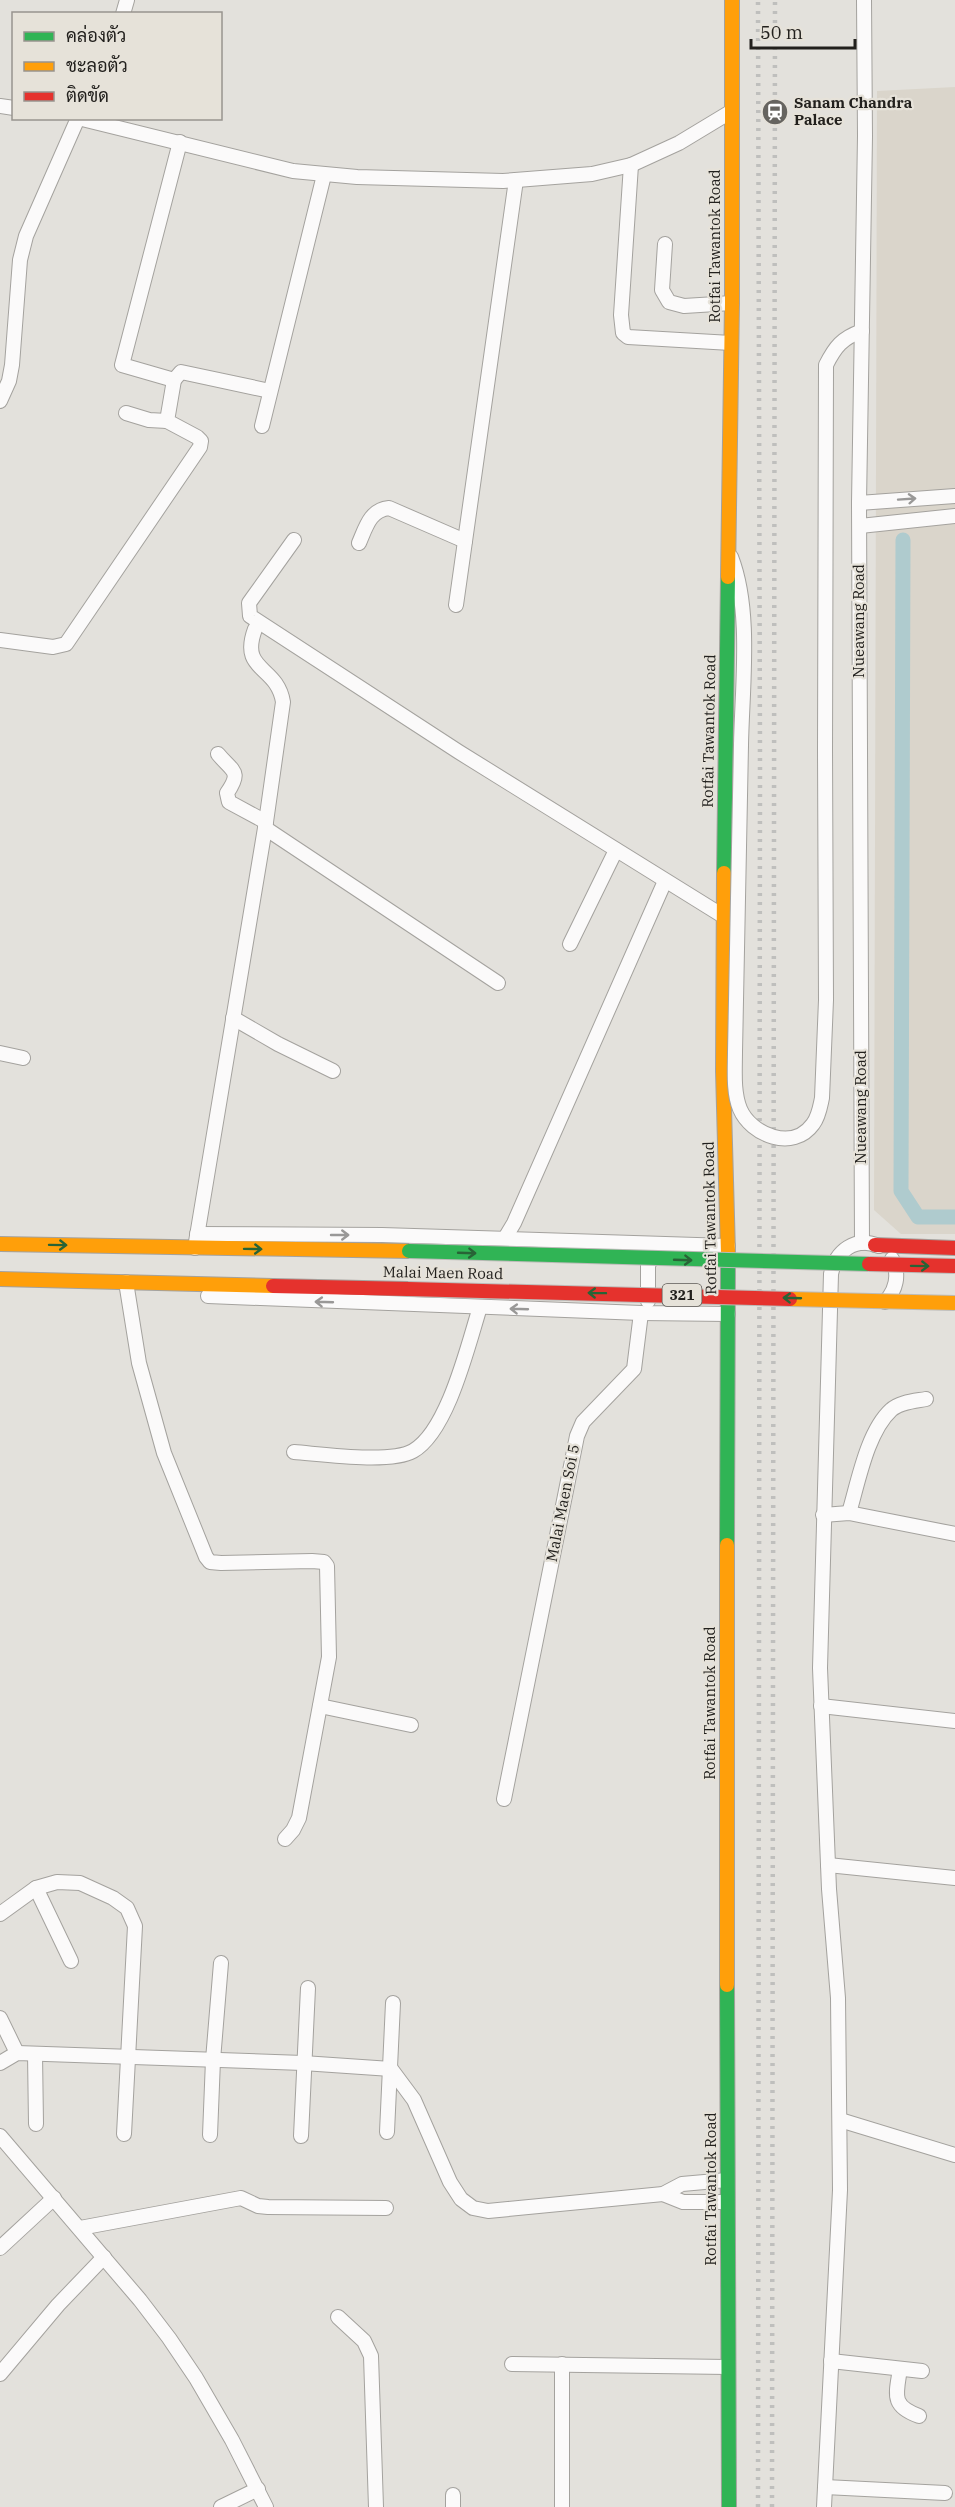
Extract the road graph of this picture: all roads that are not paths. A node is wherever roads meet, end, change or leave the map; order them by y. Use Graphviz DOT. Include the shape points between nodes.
graph roads {
  1 [pos="732,0"];
  2 [pos="864,0"];
  3 [pos="732,111"];
  4 [pos="77,120"];
  5 [pos="86,120"];
  6 [pos="180,142"];
  7 [pos="632,165"];
  8 [pos="324,175"];
  9 [pos="516,180"];
  10 [pos="665,244"];
  11 [pos="732,303"];
  12 [pos="862,331"];
  13 [pos="732,343"];
  14 [pos="174,380"];
  15 [pos="270,391"];
  16 [pos="0,401"];
  17 [pos="126,413"];
  18 [pos="167,421"];
  19 [pos="262,426"];
  20 [pos="955,496"];
  21 [pos="859,503"];
  22 [pos="955,516"];
  23 [pos="860,526"];
  24 [pos="294,540"];
  25 [pos="465,541"];
  26 [pos="359,543"];
  27 [pos="729,551"];
  28 [pos="456,605"];
  29 [pos="255,629"];
  30 [pos="0,640"];
  31 [pos="218,754"];
  32 [pos="266,825"];
  33 [pos="616,850"];
  34 [pos="665,881"];
  35 [pos="723,916"];
  36 [pos="570,944"];
  37 [pos="498,983"];
  38 [pos="233,1018"];
  39 [pos="0,1053"];
  40 [pos="23,1058"];
  41 [pos="333,1071"];
  42 [pos="197,1234"];
  43 [pos="505,1238"];
  44 [pos="661,1243"];
  45 [pos="0,1244"];
  46 [pos="868,1244"];
  47 [pos="728,1246"];
  48 [pos="195,1248"];
  49 [pos="955,1248"];
  50 [pos="955,1266"];
  51 [pos="0,1279"];
  52 [pos="133,1282"];
  53 [pos="955,1303"];
  54 [pos="480,1307"];
  55 [pos="830,1308"];
  56 [pos="876,1309"];
  57 [pos="648,1313"];
  58 [pos="955,1313"];
  59 [pos="728,1314"];
  60 [pos="926,1399"];
  61 [pos="294,1452"];
  62 [pos="849,1513"];
  63 [pos="823,1515"];
  64 [pos="955,1534"];
  65 [pos="320,1706"];
  66 [pos="821,1706"];
  67 [pos="955,1720"];
  68 [pos="411,1725"];
  69 [pos="504,1799"];
  70 [pos="285,1839"];
  71 [pos="828,1865"];
  72 [pos="955,1878"];
  73 [pos="36,1888"];
  74 [pos="0,1914"];
  75 [pos="70,1961"];
  76 [pos="221,1963"];
  77 [pos="308,1988"];
  78 [pos="393,2003"];
  79 [pos="0,2018"];
  80 [pos="17,2054"];
  81 [pos="35,2054"];
  82 [pos="127,2055"];
  83 [pos="213,2060"];
  84 [pos="0,2062"];
  85 [pos="303,2063"];
  86 [pos="391,2069"];
  87 [pos="840,2120"];
  88 [pos="36,2124"];
  89 [pos="387,2132"];
  90 [pos="124,2134"];
  91 [pos="210,2135"];
  92 [pos="0,2136"];
  93 [pos="301,2136"];
  94 [pos="955,2155"];
  95 [pos="727,2180"];
  96 [pos="663,2194"];
  97 [pos="54,2198"];
  98 [pos="727,2202"];
  99 [pos="386,2208"];
  100 [pos="80,2228"];
  101 [pos="0,2248"];
  102 [pos="104,2257"];
  103 [pos="339,2317"];
  104 [pos="831,2361"];
  105 [pos="512,2364"];
  106 [pos="562,2364"];
  107 [pos="728,2367"];
  108 [pos="900,2369"];
  109 [pos="922,2371"];
  110 [pos="0,2373"];
  111 [pos="919,2416"];
  112 [pos="825,2487"];
  113 [pos="258,2489"];
  114 [pos="945,2493"];
  115 [pos="221,2507"];
  116 [pos="266,2507"];
  117 [pos="376,2507"];
  118 [pos="562,2507"];
  119 [pos="729,2507"];
  120 [pos="824,2507"];
  1 -- 3 [label="main road, Rotfai Tawantok Road"];
  2 -- 12 [label="street, Nueawang Road"];
  3 -- 7 [label="street"];
  3 -- 11 [label="main road, Rotfai Tawantok Road"];
  4 -- 16 [label="street" via="26,236 20,260 12,365"];
  5 -- 6 [label="street"];
  6 -- 8 [label="street" via="293,171"];
  6 -- 14 [label="street" via="121,361 127,368"];
  7 -- 9 [label="street" via="592,174"];
  7 -- 13 [label="street" via="623,333 628,337"];
  8 -- 9 [label="street"];
  8 -- 15 [label="street"];
  9 -- 25 [label="street"];
  10 -- 11 [label="street" via="662,290 669,302 684,306"];
  11 -- 13 [label="main road, Rotfai Tawantok Road"];
  12 -- 21 [label="street, Nueawang Road"];
  12 -- 27 [label="street, bridge" via="836,346 826,365 826,1000 822,1098 812,1125 785,1138 761,1133 751,1125 736,1096 741,604 738,574"];
  13 -- 27 [label="main road, Rotfai Tawantok Road"];
  14 -- 15 [label="street" via="181,372"];
  14 -- 18 [label="street"];
  15 -- 19 [label="street"];
  17 -- 18 [label="street"];
  18 -- 30 [label="street" via="197,437 200,447 74,634 59,646"];
  21 -- 20 [label="street, one-way"];
  21 -- 23 [label="street, Nueawang Road"];
  22 -- 23 [label="street"];
  23 -- 46 [label="street, Nueawang Road"];
  24 -- 33 [label="street" via="249,603 250,616"];
  25 -- 26 [label="street" via="389,508 379,509 370,517"];
  25 -- 28 [label="street"];
  27 -- 35 [label="main road, Rotfai Tawantok Road"];
  29 -- 32 [label="street" via="249,651 252,659 274,680 283,702"];
  31 -- 32 [label="street" via="235,774 236,782 227,793 229,802"];
  32 -- 37 [label="street"];
  32 -- 38 [label="street"];
  33 -- 34 [label="street"];
  33 -- 36 [label="street"];
  34 -- 35 [label="street"];
  34 -- 43 [label="street"];
  35 -- 47 [label="main road, Rotfai Tawantok Road"];
  38 -- 41 [label="street"];
  38 -- 42 [label="street"];
  39 -- 40 [label="street"];
  42 -- 43 [label="street, one-way"];
  42 -- 48 [label="street"];
  43 -- 44 [label="street"];
  44 -- 47 [label="street"];
  44 -- 57 [label="street" via="648,1265"];
  45 -- 48 [label="main road, Malai Maen Road, one-way"];
  46 -- 49 [label="main road"];
  46 -- 55 [label="street" via="850,1246 834,1262"];
  46 -- 56 [label="street" via="890,1256 897,1274 893,1292"];
  47 -- 59 [label="main road, Rotfai Tawantok Road"];
  48 -- 50 [label="main road, Malai Maen Road, one-way, bridge"];
  51 -- 52 [label="main road, Malai Maen Road / 321"];
  53 -- 52 [label="main road, Malai Maen Road / 321, one-way, bridge"];
  54 -- 52 [label="street, one-way" via="213,1297 162,1292"];
  52 -- 65 [label="street" via="139,1363 164,1453 206,1557 210,1562 221,1563 312,1561 327,1566 330,1646"];
  57 -- 54 [label="street, one-way"];
  54 -- 61 [label="street" via="441,1416 412,1452 358,1457"];
  55 -- 56 [label="main road"];
  55 -- 63 [label="street"];
  56 -- 58 [label="main road"];
  57 -- 59 [label="street"];
  57 -- 69 [label="street, Malai Maen Soi 5" via="634,1369 583,1422 577,1436"];
  59 -- 95 [label="main road, Rotfai Tawantok Road"];
  60 -- 62 [label="street" via="891,1409 884,1419 867,1454"];
  62 -- 63 [label="street"];
  62 -- 64 [label="street"];
  63 -- 66 [label="street"];
  65 -- 68 [label="street"];
  65 -- 70 [label="street" via="299,1818"];
  66 -- 67 [label="street"];
  66 -- 71 [label="street"];
  71 -- 72 [label="street"];
  71 -- 87 [label="street" via="838,1998"];
  73 -- 74 [label="street"];
  73 -- 75 [label="street"];
  73 -- 82 [label="street" via="57,1882 80,1883 127,1908 135,1926"];
  76 -- 83 [label="street"];
  77 -- 85 [label="street"];
  78 -- 86 [label="street"];
  79 -- 80 [label="street"];
  80 -- 81 [label="street"];
  80 -- 84 [label="street"];
  81 -- 82 [label="street"];
  81 -- 88 [label="street"];
  82 -- 83 [label="street"];
  82 -- 90 [label="street"];
  83 -- 85 [label="street"];
  83 -- 91 [label="street"];
  85 -- 86 [label="street"];
  85 -- 93 [label="street"];
  86 -- 89 [label="street"];
  86 -- 96 [label="street" via="414,2100 450,2182 461,2199 473,2208 488,2211"];
  87 -- 94 [label="street"];
  87 -- 104 [label="street"];
  92 -- 97 [label="street"];
  95 -- 96 [label="street" via="682,2184"];
  95 -- 98 [label="main road, Rotfai Tawantok Road"];
  96 -- 98 [label="street" via="683,2202"];
  97 -- 100 [label="street"];
  97 -- 101 [label="street"];
  98 -- 107 [label="main road, Rotfai Tawantok Road"];
  99 -- 100 [label="street" via="268,2207 241,2198"];
  100 -- 102 [label="street"];
  102 -- 110 [label="street"];
  102 -- 113 [label="street" via="163,2329"];
  103 -- 117 [label="street" via="364,2341 371,2356"];
  104 -- 108 [label="street"];
  104 -- 112 [label="street"];
  105 -- 106 [label="street"];
  106 -- 107 [label="street"];
  106 -- 118 [label="street"];
  107 -- 119 [label="main road, Rotfai Tawantok Road"];
  108 -- 109 [label="street"];
  108 -- 111 [label="street" via="899,2405"];
  112 -- 114 [label="street"];
  112 -- 120 [label="street"];
  113 -- 115 [label="street"];
  113 -- 116 [label="street"];
}
